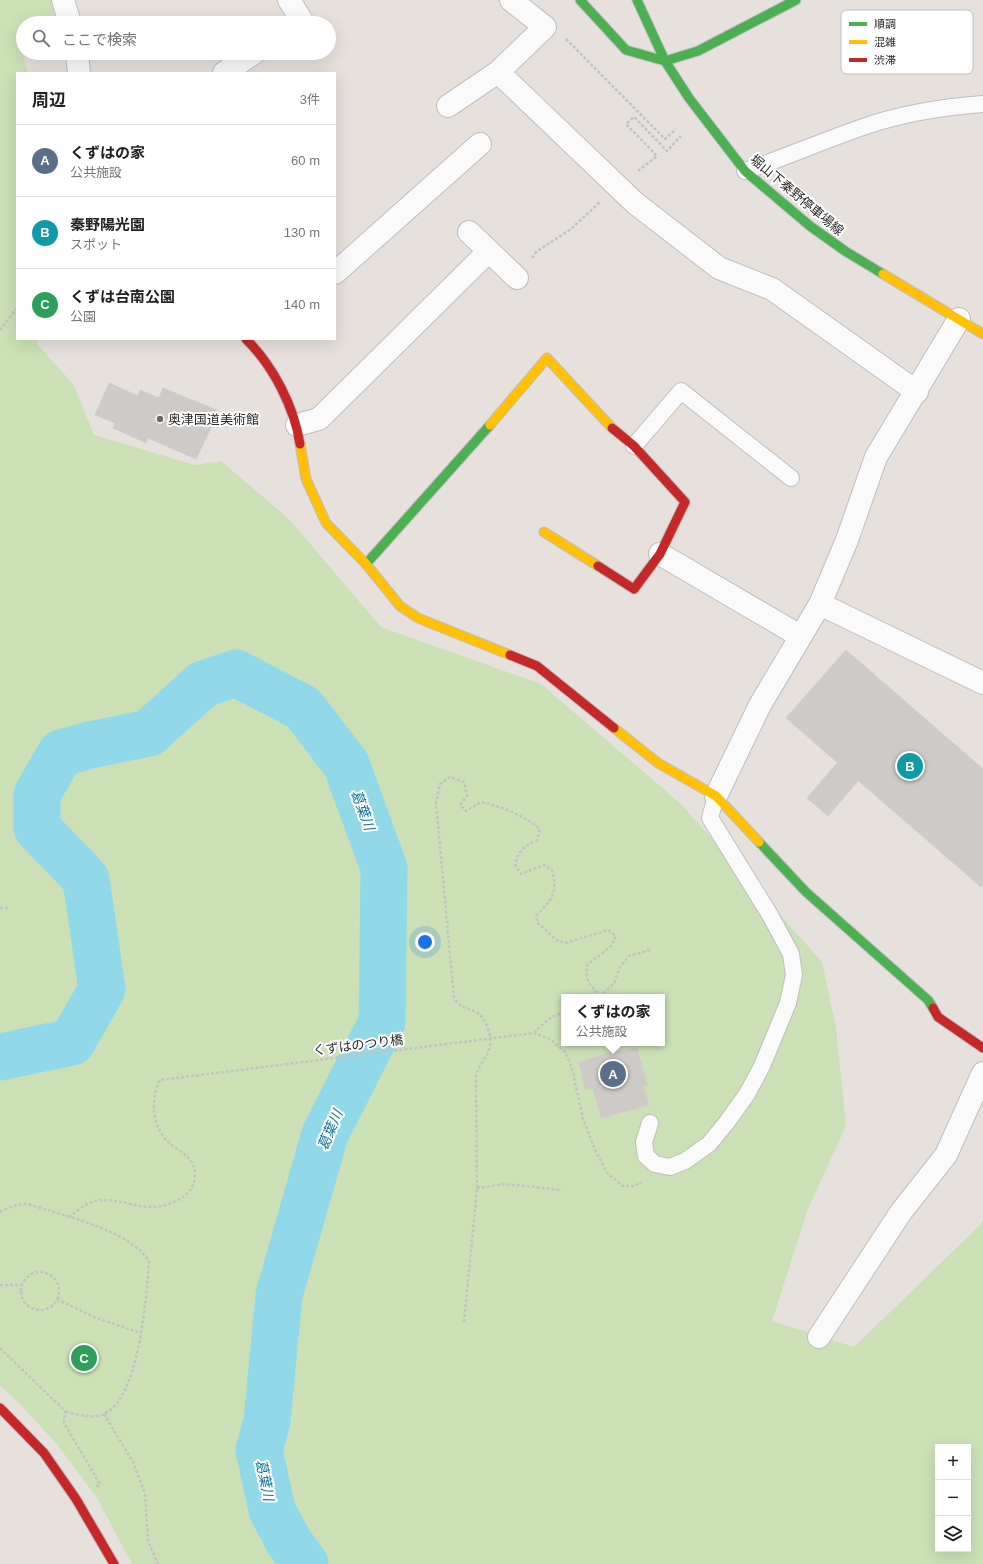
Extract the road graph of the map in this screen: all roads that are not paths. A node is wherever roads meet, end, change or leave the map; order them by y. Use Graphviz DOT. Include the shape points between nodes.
graph roads {
  1 [pos="63,0"];
  2 [pos="289,0"];
  3 [pos="511,0"];
  4 [pos="580,0"];
  5 [pos="637,0"];
  6 [pos="796,0"];
  7 [pos="68,16"];
  8 [pos="299,16"];
  9 [pos="78,60"];
  10 [pos="244,60"];
  11 [pos="665,61"];
  12 [pos="79,72"];
  13 [pos="226,72"];
  14 [pos="498,72"];
  15 [pos="983,104"];
  16 [pos="448,106"];
  17 [pos="480,144"];
  18 [pos="745,171"];
  19 [pos="469,232"];
  20 [pos="489,251"];
  21 [pos="336,272"];
  22 [pos="517,278"];
  23 [pos="959,319"];
  24 [pos="983,334"];
  25 [pos="254,341"];
  26 [pos="916,392"];
  27 [pos="297,425"];
  28 [pos="634,446"];
  29 [pos="791,478"];
  30 [pos="544,532"];
  31 [pos="660,554"];
  32 [pos="366,564"];
  33 [pos="820,604"];
  34 [pos="800,636"];
  35 [pos="983,683"];
  36 [pos="716,796"];
  37 [pos="983,1048"];
  38 [pos="983,1073"];
  39 [pos="650,1123"];
  40 [pos="819,1337"];
  41 [pos="0,1408"];
  42 [pos="114,1564"];
  1 -- 7 [label="street"];
  2 -- 8 [label="street"];
  3 -- 14 [label="street" via="545,27"];
  4 -- 11 [label="main road" via="626,50"];
  5 -- 11 [label="main road, 堀山下秦野停車場線"];
  6 -- 11 [label="main road" via="698,51"];
  9 -- 12 [label="street"];
  10 -- 13 [label="street"];
  11 -- 18 [label="main road, 堀山下秦野停車場線" via="689,98"];
  14 -- 16 [label="street"];
  14 -- 26 [label="street" via="635,203 719,268 772,290"];
  15 -- 18 [label="lane" via="913,113 873,124"];
  17 -- 21 [label="street"];
  18 -- 23 [label="main road, 堀山下秦野停車場線" via="810,226 845,251"];
  19 -- 20 [label="street"];
  20 -- 22 [label="street"];
  20 -- 27 [label="street" via="319,419"];
  23 -- 24 [label="main road, 堀山下秦野停車場線"];
  23 -- 26 [label="street"];
  25 -- 27 [label="main road" via="280,385"];
  26 -- 33 [label="street" via="876,457 847,540"];
  27 -- 32 [label="main road" via="306,479 326,523"];
  28 -- 29 [label="lane" via="681,391"];
  28 -- 31 [label="main road" via="685,502"];
  28 -- 32 [label="main road" via="619,435 547,358"];
  30 -- 31 [label="main road" via="634,589"];
  31 -- 34 [label="street"];
  32 -- 36 [label="main road" via="400,606 418,618 538,666 658,763"];
  33 -- 34 [label="street"];
  33 -- 35 [label="street"];
  34 -- 36 [label="street" via="760,705"];
  36 -- 37 [label="main road" via="806,892 928,1000 938,1016"];
  36 -- 39 [label="lane" via="710,818 791,954 794,975 788,1003 762,1066 728,1122 709,1144 685,1161 670,1167 655,1164 646,1156 644,1142"];
  38 -- 40 [label="street" via="946,1155 901,1212"];
  41 -- 42 [label="main road" via="44,1453"];
}
